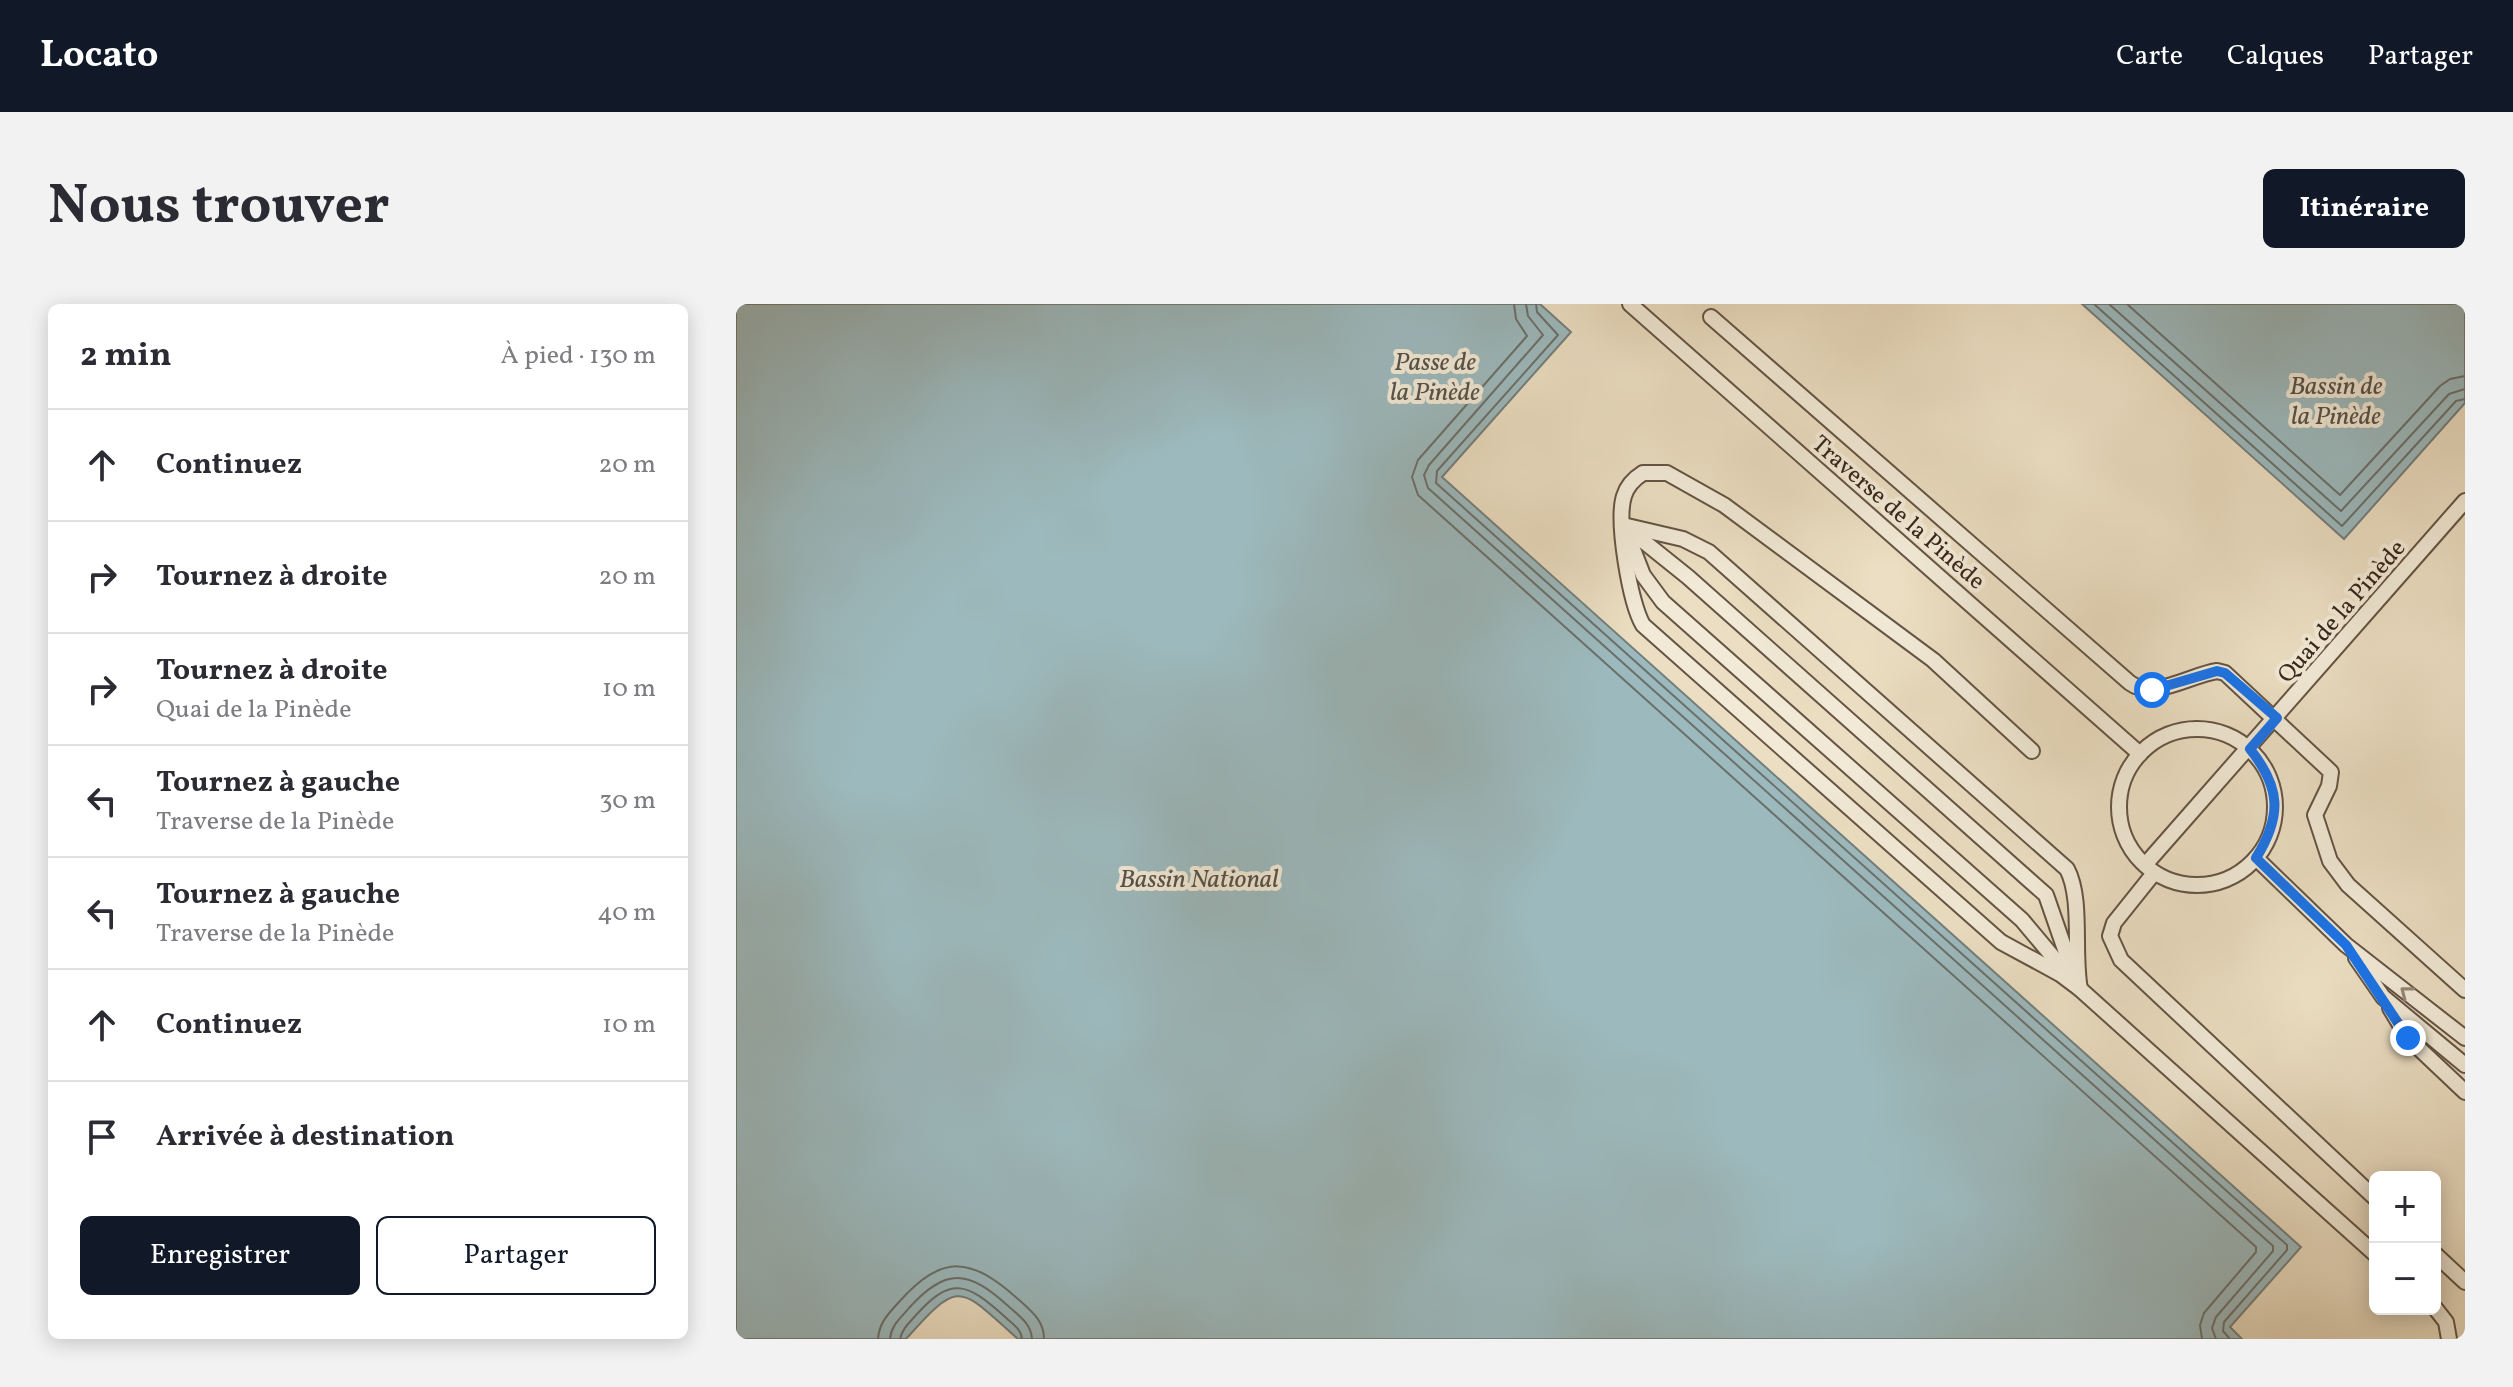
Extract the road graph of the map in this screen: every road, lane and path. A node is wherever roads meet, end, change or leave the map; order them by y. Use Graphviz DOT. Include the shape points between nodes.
graph roads {
  1 [pos="1630,304"];
  2 [pos="1711,317"];
  3 [pos="2465,501"];
  4 [pos="1623,525"];
  5 [pos="2277,718"];
  6 [pos="2250,749"];
  7 [pos="2032,751"];
  8 [pos="2140,754"];
  9 [pos="2256,858"];
  10 [pos="2150,869"];
  11 [pos="2346,945"];
  12 [pos="2080,989"];
  13 [pos="2465,990"];
  14 [pos="2383,997"];
  15 [pos="2465,1038"];
  16 [pos="2465,1065"];
  17 [pos="2465,1092"];
  18 [pos="2369,1192"];
  19 [pos="2369,1249"];
  20 [pos="2441,1260"];
  21 [pos="2465,1282"];
  22 [pos="2440,1315"];
  23 [pos="2449,1339"];
  1 -- 8 [label="lane, Traverse de la Pinède"];
  2 -- 5 [label="lane" via="2138,689 2152,690 2217,671"];
  3 -- 5 [label="lane, Quai de la Pinède"];
  4 -- 7 [label="lane" via="1624,494 1636,478 1651,471 1688,483 1933,660"];
  4 -- 12 [label="lane" via="1643,575 1663,602 2022,920"];
  4 -- 12 [label="lane" via="2046,895"];
  4 -- 12 [label="lane" via="1633,605 1643,625 2001,942"];
  4 -- 12 [label="lane" via="1683,539 1709,552 2067,869 2074,888"];
  5 -- 6 [label="lane, Quai de la Pinède"];
  5 -- 13 [label="lane" via="2331,772 2315,815 2335,868"];
  6 -- 8 [label="lane" via="2206,729 2182,730 2159,738"];
  6 -- 9 [label="lane" via="2274,790 2269,838"];
  6 -- 10 [label="lane, Quai de la Pinède"];
  8 -- 10 [label="lane" via="2126,774 2119,798 2120,823 2129,846"];
  9 -- 10 [label="lane" via="2229,878 2197,886 2175,883"];
  9 -- 11 [label="lane"];
  10 -- 18 [label="lane, Quai de la Pinède" via="2114,923 2110,936 2121,960"];
  11 -- 14 [label="lane"];
  15 -- 11 [label="lane, one-way"];
  12 -- 19 [label="lane"];
  14 -- 16 [label="lane"];
  14 -- 17 [label="lane" via="2408,1038"];
  20 -- 21 [label="lane"];
  22 -- 23 [label="lane"];
}
